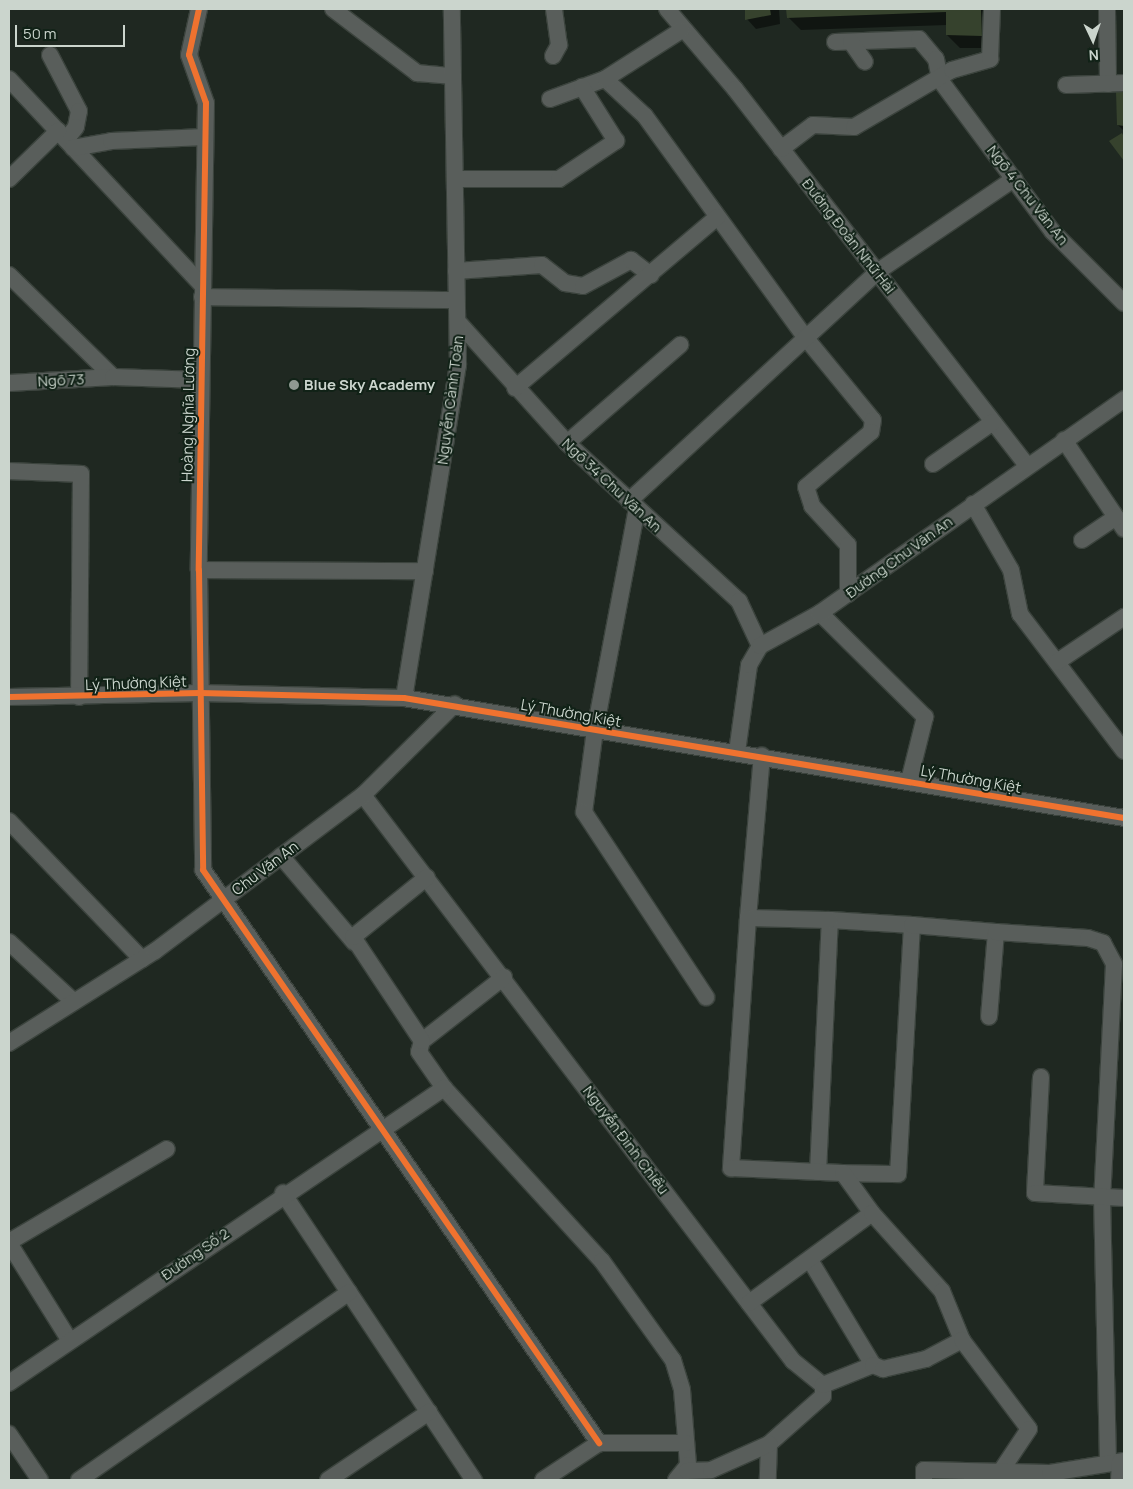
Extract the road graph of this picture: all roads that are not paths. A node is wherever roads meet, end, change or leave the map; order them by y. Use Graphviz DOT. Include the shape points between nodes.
graph roads {
  1 [pos="200,9"];
  2 [pos="333,9"];
  3 [pos="452,9"];
  4 [pos="554,9"];
  5 [pos="667,9"];
  6 [pos="992,9"];
  7 [pos="1107,9"];
  8 [pos="682,30"];
  9 [pos="50,55"];
  10 [pos="553,56"];
  11 [pos="865,62"];
  12 [pos="453,76"];
  13 [pos="9,79"];
  14 [pos="606,79"];
  15 [pos="940,80"];
  16 [pos="1116,84"];
  17 [pos="1066,85"];
  18 [pos="582,87"];
  19 [pos="550,99"];
  20 [pos="205,137"];
  21 [pos="66,140"];
  22 [pos="781,149"];
  23 [pos="9,179"];
  24 [pos="455,179"];
  25 [pos="1014,179"];
  26 [pos="717,217"];
  27 [pos="456,271"];
  28 [pos="877,272"];
  29 [pos="651,275"];
  30 [pos="9,276"];
  31 [pos="202,291"];
  32 [pos="456,300"];
  33 [pos="1124,302"];
  34 [pos="460,324"];
  35 [pos="805,336"];
  36 [pos="680,345"];
  37 [pos="113,377"];
  38 [pos="201,380"];
  39 [pos="9,383"];
  40 [pos="515,388"];
  41 [pos="1124,399"];
  42 [pos="992,422"];
  43 [pos="1064,440"];
  44 [pos="567,444"];
  45 [pos="933,464"];
  46 [pos="1027,466"];
  47 [pos="9,472"];
  48 [pos="633,504"];
  49 [pos="973,504"];
  50 [pos="1120,523"];
  51 [pos="1082,540"];
  52 [pos="199,570"];
  53 [pos="424,572"];
  54 [pos="848,594"];
  55 [pos="820,613"];
  56 [pos="1124,617"];
  57 [pos="760,646"];
  58 [pos="1056,662"];
  59 [pos="200,693"];
  60 [pos="9,697"];
  61 [pos="79,697"];
  62 [pos="404,698"];
  63 [pos="456,704"];
  64 [pos="594,730"];
  65 [pos="737,752"];
  66 [pos="1124,752"];
  67 [pos="762,756"];
  68 [pos="909,781"];
  69 [pos="362,794"];
  70 [pos="1124,818"];
  71 [pos="9,822"];
  72 [pos="281,856"];
  73 [pos="427,877"];
  74 [pos="222,900"];
  75 [pos="748,918"];
  76 [pos="830,920"];
  77 [pos="912,925"];
  78 [pos="996,932"];
  79 [pos="9,942"];
  80 [pos="354,942"];
  81 [pos="142,959"];
  82 [pos="504,977"];
  83 [pos="706,997"];
  84 [pos="73,1000"];
  85 [pos="989,1018"];
  86 [pos="11,1036"];
  87 [pos="422,1041"];
  88 [pos="1041,1078"];
  89 [pos="444,1088"];
  90 [pos="383,1128"];
  91 [pos="167,1149"];
  92 [pos="818,1172"];
  93 [pos="843,1173"];
  94 [pos="283,1193"];
  95 [pos="1102,1197"];
  96 [pos="1124,1198"];
  97 [pos="872,1213"];
  98 [pos="9,1242"];
  99 [pos="810,1260"];
  100 [pos="349,1292"];
  101 [pos="749,1303"];
  102 [pos="962,1340"];
  103 [pos="70,1341"];
  104 [pos="873,1365"];
  105 [pos="9,1383"];
  106 [pos="823,1385"];
  107 [pos="429,1412"];
  108 [pos="9,1434"];
  109 [pos="599,1443"];
  110 [pos="686,1443"];
  111 [pos="769,1444"];
  112 [pos="1117,1462"];
  113 [pos="999,1474"];
  114 [pos="682,1476"];
  115 [pos="40,1480"];
  116 [pos="79,1480"];
  117 [pos="328,1480"];
  118 [pos="474,1480"];
  119 [pos="543,1480"];
  120 [pos="768,1480"];
  121 [pos="924,1480"];
  122 [pos="1119,1480"];
  1 -- 20 [label="street, Hoàng Nghĩa Lương" via="189,55 206,103"];
  2 -- 12 [label="street" via="417,73"];
  3 -- 12 [label="street, Nguyễn Cảnh Toàn"];
  4 -- 10 [label="street" via="559,45"];
  5 -- 8 [label="street, Đường Đoàn Nhữ Hài"];
  6 -- 15 [label="street" via="990,59 952,70"];
  7 -- 16 [label="street"];
  8 -- 14 [label="street"];
  8 -- 22 [label="street, Đường Đoàn Nhữ Hài"];
  9 -- 21 [label="street" via="79,111 76,127"];
  11 -- 15 [label="street" via="843,42 919,39 936,59"];
  12 -- 24 [label="street, Nguyễn Cảnh Toàn"];
  13 -- 21 [label="street"];
  14 -- 18 [label="street"];
  14 -- 26 [label="street" via="645,116"];
  15 -- 22 [label="street" via="854,127 812,125"];
  15 -- 25 [label="street, Ngõ 4 Chu Văn An"];
  16 -- 17 [label="street"];
  18 -- 19 [label="street"];
  18 -- 24 [label="street" via="616,141 559,179"];
  20 -- 21 [label="street"];
  20 -- 31 [label="street, Hoàng Nghĩa Lương"];
  21 -- 23 [label="street"];
  21 -- 31 [label="street"];
  22 -- 28 [label="street, Đường Đoàn Nhữ Hài"];
  24 -- 27 [label="street, Nguyễn Cảnh Toàn"];
  25 -- 28 [label="street"];
  25 -- 33 [label="street, Ngõ 4 Chu Văn An" via="1053,232"];
  26 -- 29 [label="street"];
  26 -- 35 [label="street"];
  27 -- 29 [label="street" via="542,265 565,283 583,286 631,260"];
  27 -- 32 [label="street, Nguyễn Cảnh Toàn"];
  28 -- 35 [label="street"];
  28 -- 42 [label="street, Đường Đoàn Nhữ Hài"];
  29 -- 40 [label="street"];
  30 -- 37 [label="street"];
  31 -- 32 [label="street"];
  31 -- 38 [label="street, Hoàng Nghĩa Lương"];
  32 -- 34 [label="street, Nguyễn Cảnh Toàn"];
  34 -- 40 [label="street, Ngõ 34 Chu Văn An"];
  34 -- 53 [label="street, Nguyễn Cảnh Toàn" via="458,365"];
  35 -- 48 [label="street"];
  35 -- 54 [label="street" via="874,422 871,432 806,487 812,506 848,545"];
  36 -- 44 [label="street"];
  37 -- 38 [label="street, Ngõ 73"];
  37 -- 39 [label="street, Ngõ 73"];
  38 -- 52 [label="street, Hoàng Nghĩa Lương"];
  40 -- 44 [label="street, Ngõ 34 Chu Văn An"];
  41 -- 43 [label="street, Đường Chu Văn An"];
  42 -- 45 [label="street"];
  42 -- 46 [label="street, Đường Đoàn Nhữ Hài"];
  43 -- 46 [label="street, Đường Chu Văn An"];
  43 -- 50 [label="street"];
  44 -- 48 [label="street, Ngõ 34 Chu Văn An"];
  46 -- 49 [label="street, Đường Chu Văn An"];
  47 -- 61 [label="street" via="81,474"];
  48 -- 57 [label="street, Ngõ 34 Chu Văn An" via="739,601"];
  48 -- 64 [label="street"];
  49 -- 54 [label="street, Đường Chu Văn An"];
  49 -- 58 [label="street" via="1018,588 1020,614"];
  50 -- 51 [label="street"];
  52 -- 53 [label="street"];
  52 -- 59 [label="street, Hoàng Nghĩa Lương"];
  53 -- 62 [label="street, Nguyễn Cảnh Toàn"];
  54 -- 55 [label="street, Đường Chu Văn An"];
  55 -- 57 [label="street, Đường Chu Văn An"];
  55 -- 68 [label="street" via="925,717"];
  56 -- 58 [label="street"];
  57 -- 65 [label="street" via="749,665"];
  58 -- 66 [label="street"];
  59 -- 61 [label="street, Lý Thường Kiệt"];
  59 -- 62 [label="street, Lý Thường Kiệt"];
  59 -- 74 [label="street, Hoàng Nghĩa Lương" via="202,860"];
  60 -- 61 [label="street, Lý Thường Kiệt"];
  62 -- 63 [label="street, Lý Thường Kiệt"];
  63 -- 64 [label="street, Lý Thường Kiệt"];
  63 -- 69 [label="street, Chu Văn An"];
  64 -- 65 [label="street, Lý Thường Kiệt"];
  64 -- 83 [label="street" via="584,806 588,821"];
  65 -- 67 [label="street, Lý Thường Kiệt"];
  67 -- 68 [label="street, Lý Thường Kiệt"];
  67 -- 75 [label="street"];
  68 -- 70 [label="street, Lý Thường Kiệt"];
  69 -- 72 [label="street, Chu Văn An"];
  69 -- 73 [label="street, Nguyễn Đình Chiểu"];
  71 -- 81 [label="street"];
  72 -- 74 [label="street, Chu Văn An"];
  72 -- 80 [label="street"];
  73 -- 80 [label="street" via="355,933"];
  73 -- 82 [label="street, Nguyễn Đình Chiểu"];
  74 -- 81 [label="street, Chu Văn An"];
  74 -- 90 [label="street, Hoàng Nghĩa Lương"];
  75 -- 76 [label="street"];
  75 -- 92 [label="street" via="731,1168"];
  76 -- 77 [label="street"];
  76 -- 92 [label="street"];
  77 -- 78 [label="street"];
  77 -- 93 [label="street" via="898,1174"];
  78 -- 85 [label="street"];
  78 -- 95 [label="street" via="1088,938 1110,950 1114,964"];
  79 -- 84 [label="street"];
  80 -- 87 [label="street"];
  81 -- 84 [label="street, Chu Văn An"];
  82 -- 87 [label="street"];
  82 -- 101 [label="street, Nguyễn Đình Chiểu"];
  84 -- 86 [label="street, Chu Văn An"];
  87 -- 89 [label="street" via="419,1052"];
  88 -- 95 [label="street" via="1036,1193"];
  89 -- 90 [label="street, Đường Số 2"];
  89 -- 110 [label="street" via="602,1262 673,1360 681,1380"];
  90 -- 94 [label="street, Đường Số 2"];
  90 -- 109 [label="street, Hoàng Nghĩa Lương"];
  91 -- 98 [label="street"];
  92 -- 93 [label="street"];
  93 -- 97 [label="street"];
  94 -- 100 [label="street"];
  94 -- 103 [label="street, Đường Số 2"];
  95 -- 96 [label="street"];
  95 -- 112 [label="street"];
  97 -- 99 [label="street"];
  97 -- 102 [label="street" via="942,1291"];
  98 -- 103 [label="street"];
  99 -- 101 [label="street"];
  99 -- 104 [label="street"];
  100 -- 107 [label="street"];
  100 -- 116 [label="street"];
  101 -- 106 [label="street, Nguyễn Đình Chiểu" via="793,1361"];
  102 -- 104 [label="street" via="926,1359 883,1369"];
  102 -- 113 [label="street" via="1029,1430"];
  103 -- 105 [label="street, Đường Số 2"];
  104 -- 106 [label="street"];
  106 -- 111 [label="street" via="823,1396"];
  107 -- 117 [label="street"];
  107 -- 118 [label="street"];
  108 -- 115 [label="street"];
  109 -- 110 [label="street"];
  109 -- 119 [label="street"];
  110 -- 114 [label="street"];
  111 -- 114 [label="street" via="711,1470"];
  111 -- 120 [label="street"];
  112 -- 113 [label="street" via="1050,1474"];
  112 -- 122 [label="street"];
  113 -- 121 [label="street" via="924,1470"];
}
